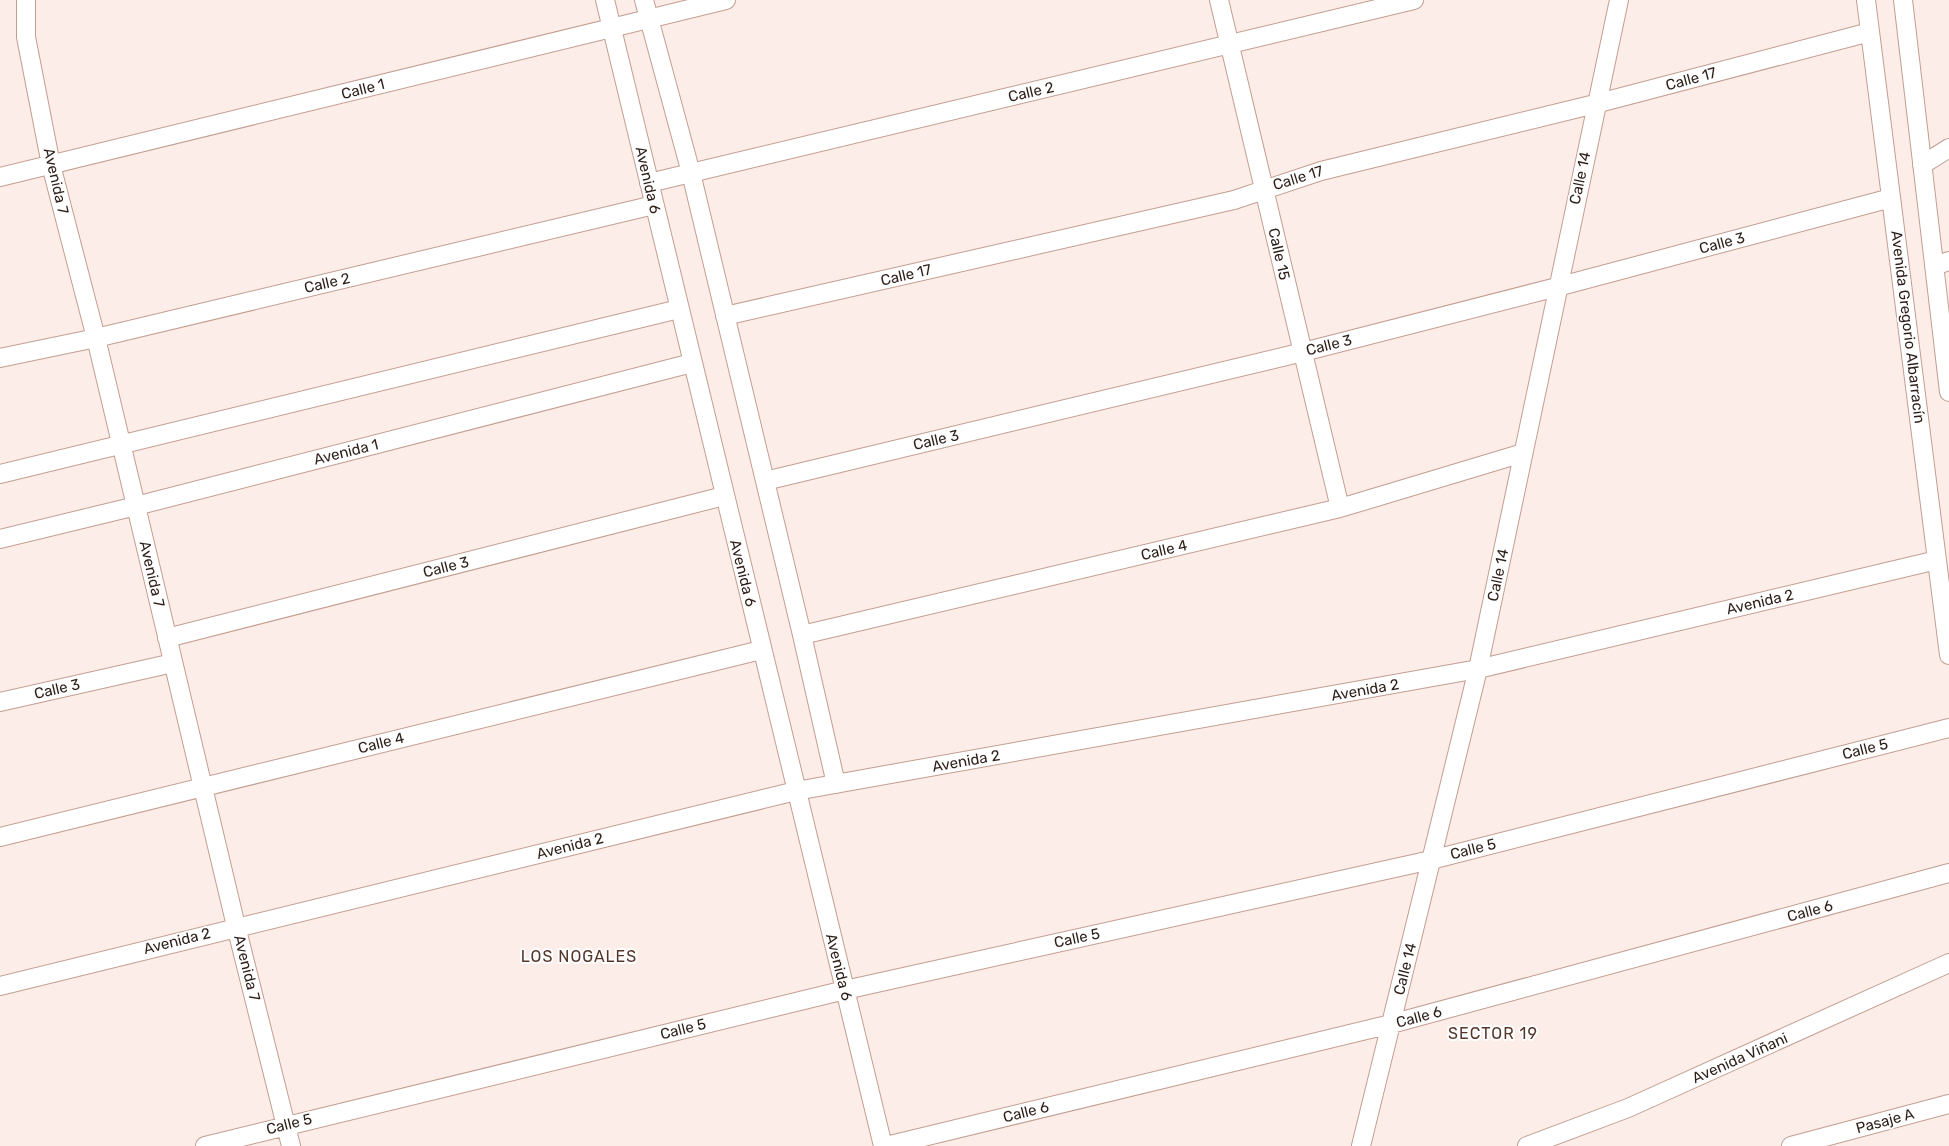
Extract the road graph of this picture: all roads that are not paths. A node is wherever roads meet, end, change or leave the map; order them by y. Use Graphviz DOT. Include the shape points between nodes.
graph roads {
  1 [pos="26,0"];
  2 [pos="605,0"];
  3 [pos="644,0"];
  4 [pos="726,0"];
  5 [pos="1219,0"];
  6 [pos="1414,0"];
  7 [pos="1619,0"];
  8 [pos="1866,0"];
  9 [pos="1903,0"];
  10 [pos="649,19"];
  11 [pos="611,28"];
  12 [pos="1870,32"];
  13 [pos="1228,44"];
  14 [pos="1595,104"];
  15 [pos="1949,148"];
  16 [pos="1922,164"];
  17 [pos="51,165"];
  18 [pos="691,173"];
  19 [pos="0,177"];
  20 [pos="649,184"];
  21 [pos="1264,189"];
  22 [pos="1891,198"];
  23 [pos="654,205"];
  24 [pos="1942,263"];
  25 [pos="1558,287"];
  26 [pos="679,309"];
  27 [pos="725,316"];
  28 [pos="96,338"];
  29 [pos="1302,352"];
  30 [pos="0,358"];
  31 [pos="692,363"];
  32 [pos="1949,392"];
  33 [pos="120,445"];
  34 [pos="1523,453"];
  35 [pos="0,474"];
  36 [pos="765,481"];
  37 [pos="724,496"];
  38 [pos="136,506"];
  39 [pos="1340,508"];
  40 [pos="0,539"];
  41 [pos="1938,560"];
  42 [pos="1947,614"];
  43 [pos="802,635"];
  44 [pos="167,638"];
  45 [pos="761,650"];
  46 [pos="1949,655"];
  47 [pos="173,663"];
  48 [pos="1478,669"];
  49 [pos="0,702"];
  50 [pos="1949,728"];
  51 [pos="836,784"];
  52 [pos="203,787"];
  53 [pos="796,792"];
  54 [pos="0,837"];
  55 [pos="1432,860"];
  56 [pos="1949,873"];
  57 [pos="236,926"];
  58 [pos="1949,963"];
  59 [pos="0,986"];
  60 [pos="845,990"];
  61 [pos="1391,1024"];
  62 [pos="1949,1104"];
  63 [pos="286,1125"];
  64 [pos="205,1146"];
  65 [pos="292,1146"];
  66 [pos="885,1146"];
  67 [pos="1361,1146"];
  68 [pos="1527,1146"];
  69 [pos="1791,1146"];
  1 -- 17 [label="street, Avenida 7" via="26,37"];
  2 -- 11 [label="street, Avenida 6"];
  3 -- 10 [label="street"];
  4 -- 10 [label="street, Calle 1"];
  5 -- 13 [label="street, Calle 15"];
  6 -- 13 [label="street, Calle 2"];
  7 -- 14 [label="street, Calle 14"];
  8 -- 12 [label="street, Avenida Gregorio Albarracín"];
  9 -- 16 [label="street"];
  10 -- 11 [label="street, Calle 1"];
  10 -- 18 [label="street"];
  11 -- 17 [label="street, Calle 1"];
  11 -- 20 [label="street, Avenida 6"];
  12 -- 14 [label="street, Calle 17"];
  12 -- 22 [label="street, Avenida Gregorio Albarracín"];
  13 -- 18 [label="street, Calle 2"];
  13 -- 21 [label="street, Calle 15"];
  14 -- 21 [label="street, Calle 17" via="1321,171"];
  14 -- 25 [label="street, Calle 14"];
  15 -- 16 [label="street"];
  16 -- 24 [label="street"];
  17 -- 19 [label="street, Calle 1"];
  17 -- 28 [label="street, Avenida 7"];
  18 -- 20 [label="street, Calle 2"];
  18 -- 27 [label="street"];
  20 -- 23 [label="street, Avenida 6"];
  21 -- 27 [label="street, Calle 17" via="1234,200"];
  21 -- 29 [label="street, Calle 15"];
  22 -- 25 [label="street, Calle 3"];
  22 -- 41 [label="street, Avenida Gregorio Albarracín"];
  23 -- 26 [label="street, Avenida 6"];
  23 -- 28 [label="street, Calle 2"];
  24 -- 32 [label="street"];
  25 -- 29 [label="street, Calle 3"];
  25 -- 34 [label="street, Calle 14"];
  26 -- 31 [label="street, Avenida 6"];
  26 -- 33 [label="street"];
  27 -- 36 [label="street"];
  28 -- 30 [label="street, Calle 2"];
  28 -- 33 [label="street, Avenida 7"];
  29 -- 36 [label="street, Calle 3"];
  29 -- 39 [label="street, Calle 15"];
  31 -- 37 [label="street, Avenida 6"];
  31 -- 38 [label="street, Avenida 1"];
  33 -- 35 [label="street"];
  33 -- 38 [label="street, Avenida 7"];
  34 -- 39 [label="street, Calle 4"];
  34 -- 48 [label="street, Calle 14"];
  36 -- 43 [label="street"];
  37 -- 44 [label="street, Calle 3"];
  37 -- 45 [label="street, Avenida 6"];
  38 -- 40 [label="street, Avenida 1"];
  38 -- 44 [label="street, Avenida 7"];
  39 -- 43 [label="street, Calle 4"];
  41 -- 42 [label="street, Avenida Gregorio Albarracín"];
  41 -- 48 [label="street, Avenida 2"];
  42 -- 46 [label="street, Avenida Gregorio Albarracín"];
  43 -- 51 [label="street"];
  44 -- 47 [label="street, Avenida 7"];
  45 -- 52 [label="street, Calle 4"];
  45 -- 53 [label="street, Avenida 6"];
  47 -- 49 [label="street, Calle 3"];
  47 -- 52 [label="street, Avenida 7"];
  48 -- 51 [label="street, Avenida 2"];
  48 -- 55 [label="street, Calle 14"];
  50 -- 55 [label="street, Calle 5"];
  51 -- 53 [label="street, Avenida 2"];
  52 -- 54 [label="street, Calle 4"];
  52 -- 57 [label="street, Avenida 7"];
  53 -- 57 [label="street, Avenida 2"];
  53 -- 60 [label="street, Avenida 6"];
  55 -- 60 [label="street, Calle 5"];
  55 -- 61 [label="street, Calle 14"];
  56 -- 61 [label="street, Calle 6"];
  57 -- 59 [label="street, Avenida 2"];
  57 -- 63 [label="street, Avenida 7"];
  58 -- 68 [label="street, Avenida Viñani" via="1628,1108"];
  60 -- 63 [label="street, Calle 5"];
  60 -- 66 [label="street, Avenida 6"];
  61 -- 66 [label="street, Calle 6"];
  61 -- 67 [label="street, Calle 14"];
  62 -- 69 [label="street, Pasaje A"];
  63 -- 64 [label="street, Calle 5"];
  63 -- 65 [label="street, Avenida 7"];
}
